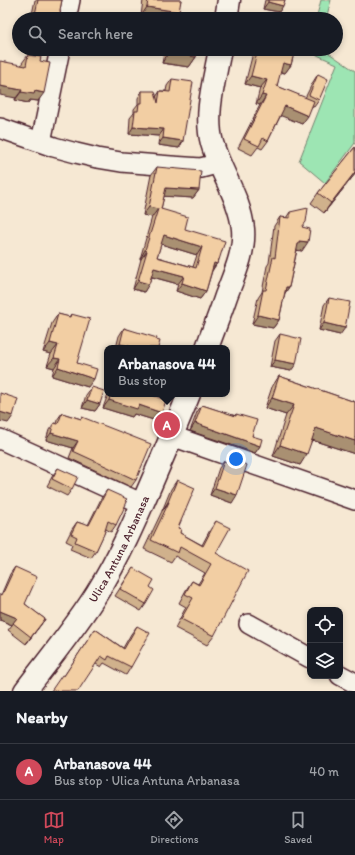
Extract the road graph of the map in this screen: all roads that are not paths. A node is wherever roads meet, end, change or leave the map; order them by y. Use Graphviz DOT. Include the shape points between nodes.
graph roads {
  1 [pos="70,0"];
  2 [pos="229,0"];
  3 [pos="67,12"];
  4 [pos="227,12"];
  5 [pos="59,56"];
  6 [pos="219,56"];
  7 [pos="0,128"];
  8 [pos="41,142"];
  9 [pos="220,163"];
  10 [pos="208,345"];
  11 [pos="188,397"];
  12 [pos="172,436"];
  13 [pos="0,439"];
  14 [pos="355,500"];
  15 [pos="142,504"];
  16 [pos="249,624"];
  17 [pos="307,656"];
  18 [pos="343,677"];
  19 [pos="355,683"];
  20 [pos="25,691"];
  1 -- 3 [label="street"];
  2 -- 4 [label="main road"];
  5 -- 8 [label="street"];
  6 -- 9 [label="main road" via="212,92 210,135"];
  7 -- 8 [label="street"];
  8 -- 9 [label="street" via="76,153 121,162 201,168"];
  9 -- 10 [label="main road" via="232,190 243,230 236,272"];
  11 -- 12 [label="main road, Ulica Antuna Arbanasa"];
  12 -- 14 [label="street"];
  12 -- 15 [label="main road, Ulica Antuna Arbanasa"];
  13 -- 15 [label="street"];
  15 -- 20 [label="main road, Ulica Antuna Arbanasa" via="120,553 97,593"];
  16 -- 17 [label="street"];
  18 -- 19 [label="street"];
}
